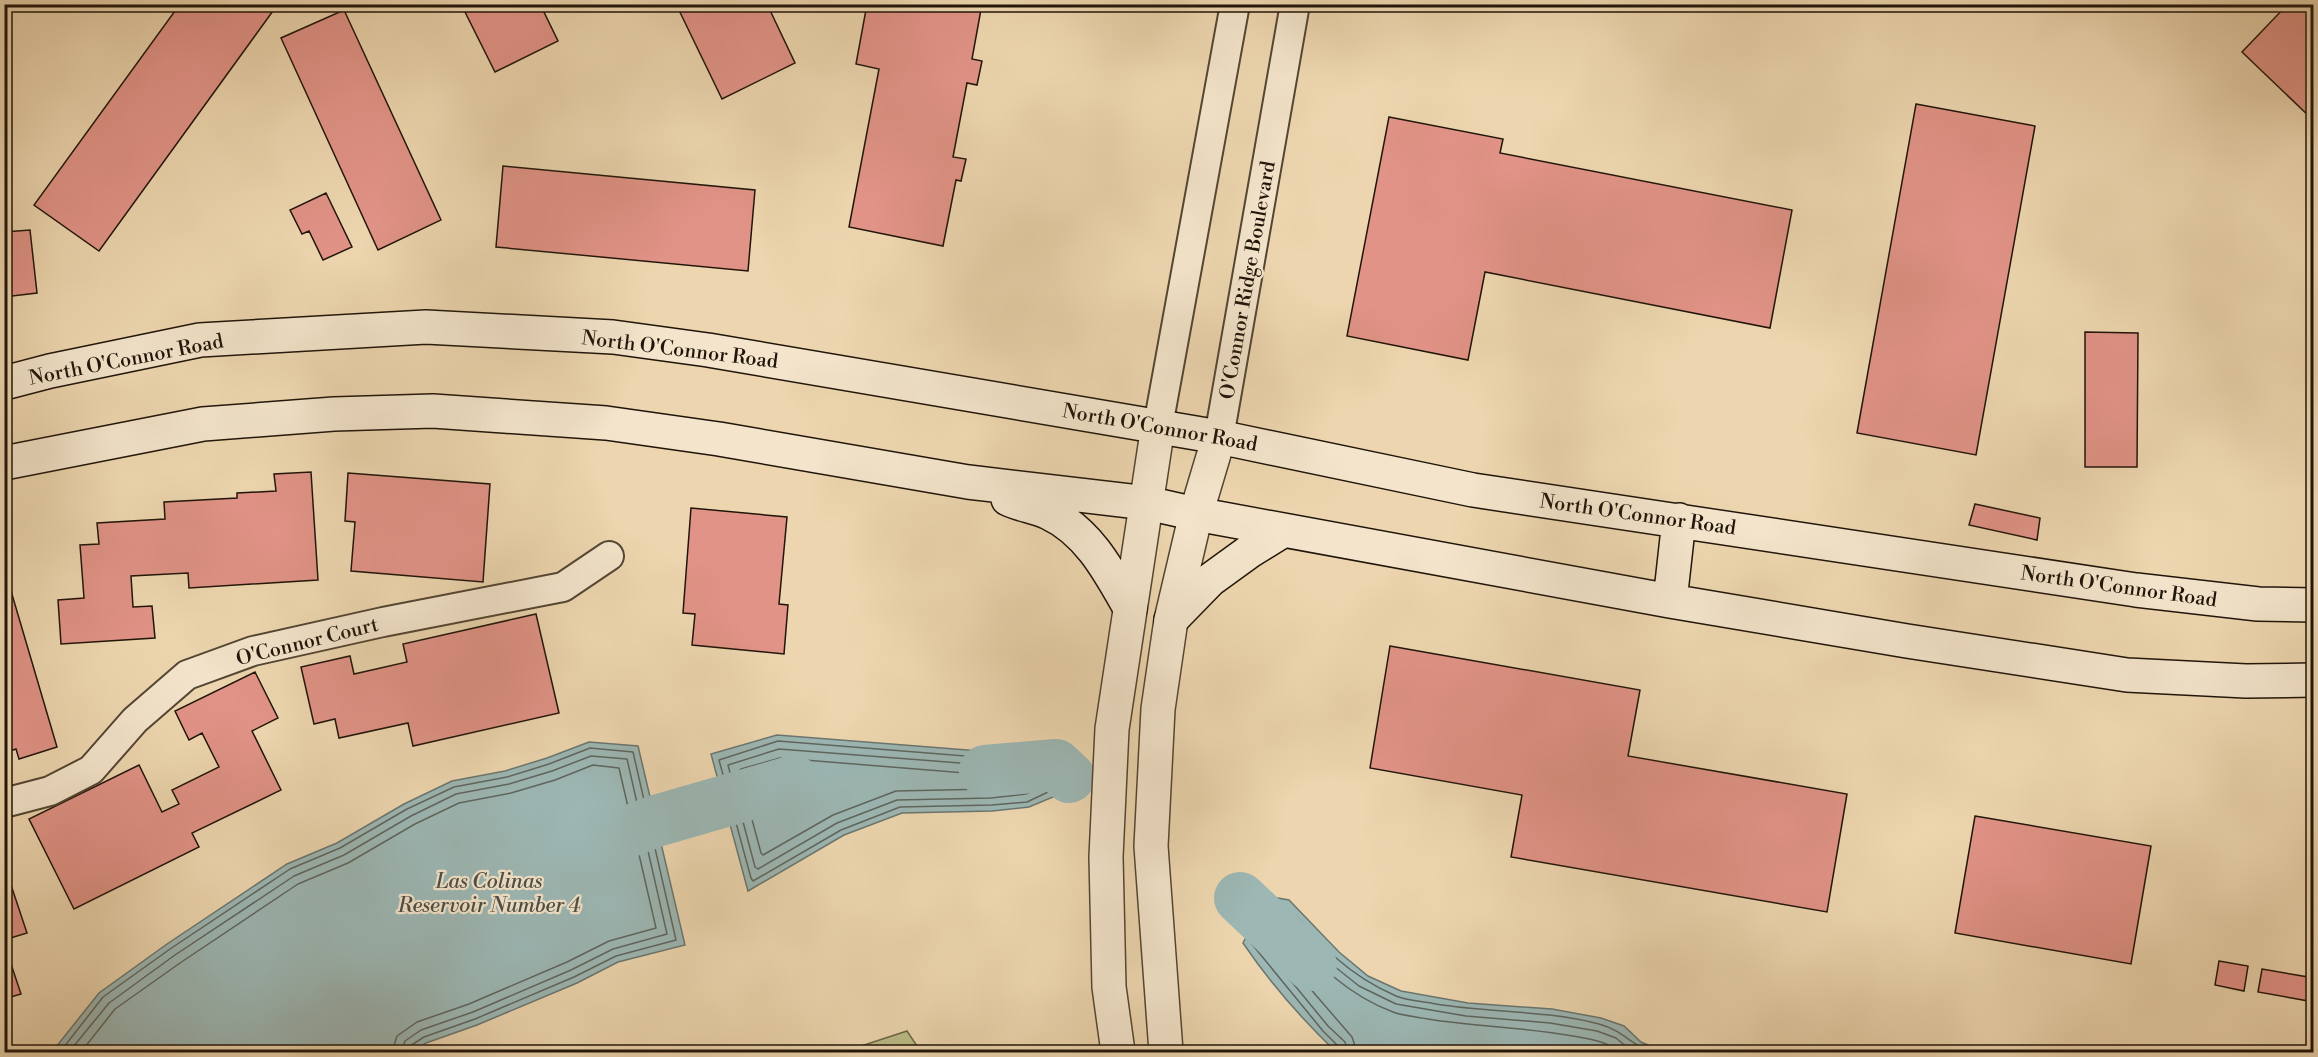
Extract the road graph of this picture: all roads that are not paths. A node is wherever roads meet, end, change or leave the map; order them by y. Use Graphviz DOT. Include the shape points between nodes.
graph roads {
  1 [pos="1235,4"];
  2 [pos="1295,4"];
  3 [pos="4,383"];
  4 [pos="1158,426"];
  5 [pos="1220,437"];
  6 [pos="4,463"];
  7 [pos="968,482"];
  8 [pos="1147,503"];
  9 [pos="1196,514"];
  10 [pos="1678,520"];
  11 [pos="1284,530"];
  12 [pos="609,556"];
  13 [pos="1670,601"];
  14 [pos="2313,605"];
  15 [pos="1130,608"];
  16 [pos="1171,620"];
  17 [pos="2313,680"];
  18 [pos="4,803"];
  19 [pos="1118,1053"];
  20 [pos="1166,1053"];
  1 -- 4 [label="street"];
  2 -- 5 [label="street, O'Connor Ridge Boulevard"];
  3 -- 4 [label="main road, North O'Connor Road" via="200,340 426,327 613,337 698,348"];
  4 -- 5 [label="main road, North O'Connor Road"];
  4 -- 8 [label="main road"];
  5 -- 9 [label="main road, O'Connor Ridge Boulevard"];
  5 -- 10 [label="main road, North O'Connor Road" via="1473,490"];
  6 -- 7 [label="main road" via="203,424 433,411 606,423 730,440"];
  7 -- 8 [label="main road"];
  7 -- 15 [label="main road" via="1049,513 1074,528 1108,567"];
  8 -- 9 [label="main road"];
  8 -- 15 [label="main road"];
  9 -- 11 [label="main road"];
  9 -- 16 [label="main road, O'Connor Ridge Boulevard"];
  10 -- 13 [label="main road"];
  10 -- 14 [label="main road, North O'Connor Road" via="2136,590 2259,604"];
  11 -- 13 [label="main road"];
  11 -- 16 [label="main road" via="1210,580"];
  12 -- 18 [label="street, O'Connor Court" via="563,587 253,651 187,675 135,720 91,770 50,791"];
  13 -- 17 [label="main road" via="2127,675"];
  15 -- 19 [label="main road" via="1112,729 1106,857 1109,987"];
  16 -- 20 [label="main road, O'Connor Ridge Boulevard" via="1158,709 1151,846"];
}
